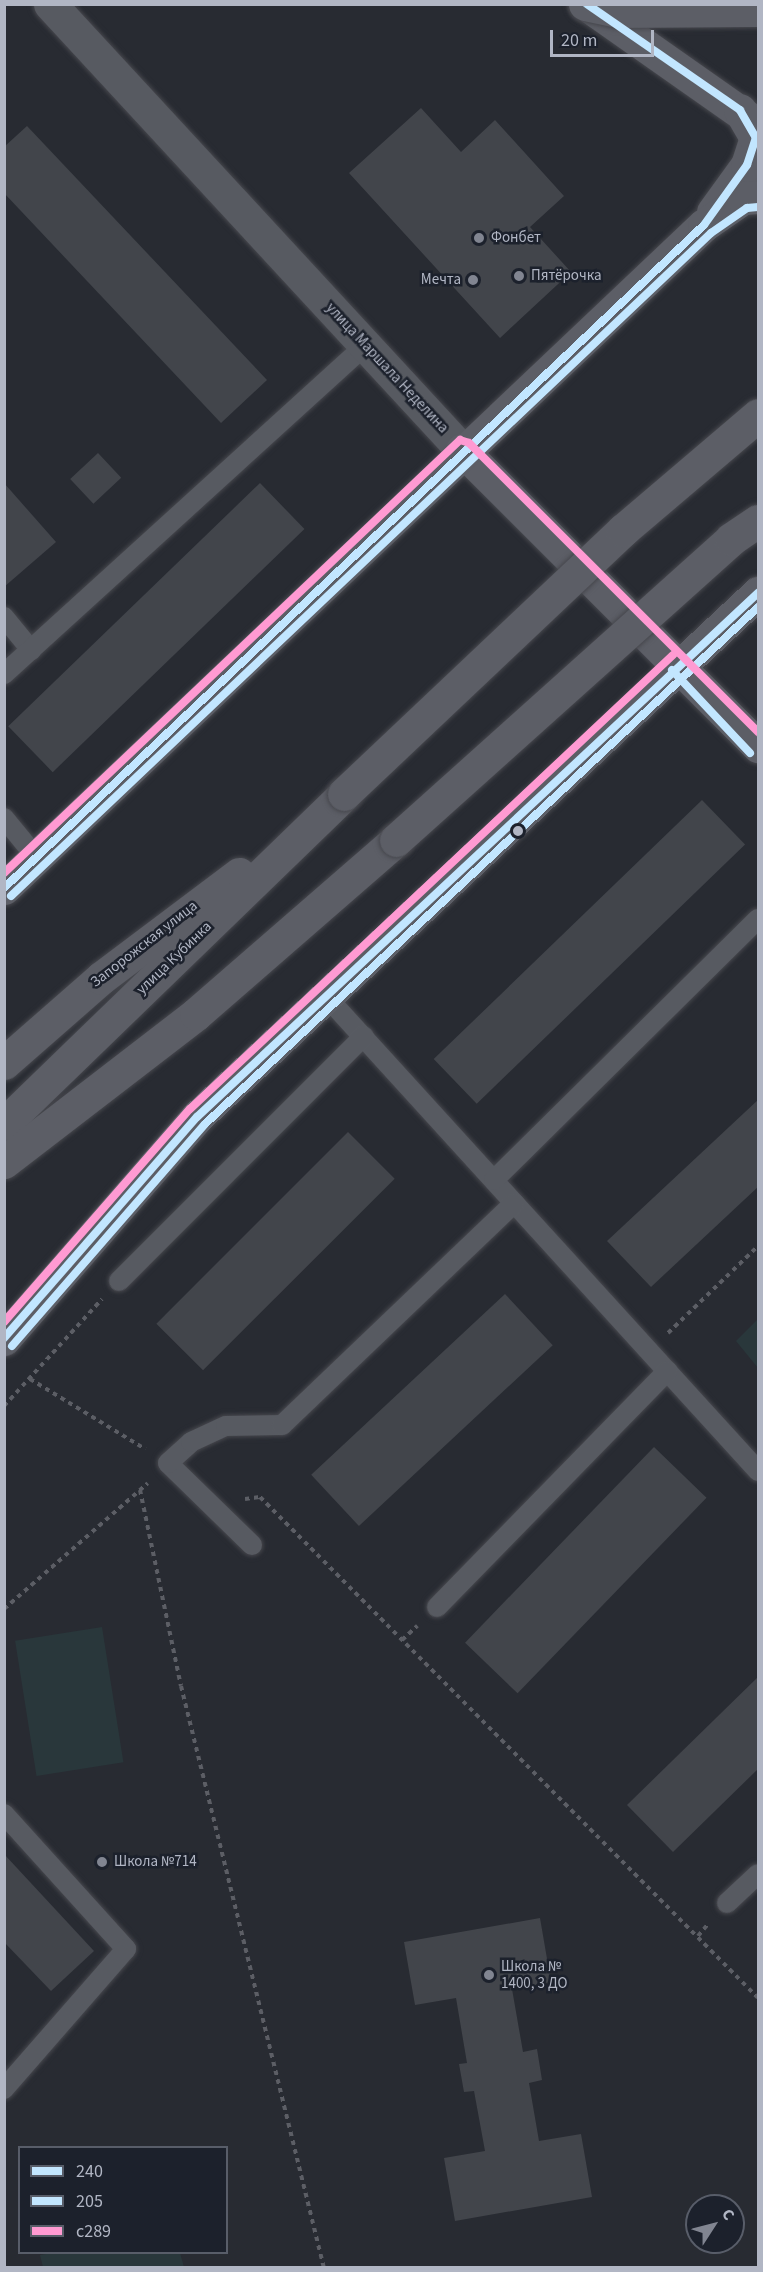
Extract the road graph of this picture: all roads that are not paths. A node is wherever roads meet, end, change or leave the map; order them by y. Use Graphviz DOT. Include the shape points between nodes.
graph roads {
  1 [pos="50,4"];
  2 [pos="585,4"];
  3 [pos="759,10"];
  4 [pos="750,118"];
  5 [pos="759,197"];
  6 [pos="704,225"];
  7 [pos="365,346"];
  8 [pos="759,415"];
  9 [pos="462,450"];
  10 [pos="759,521"];
  11 [pos="759,592"];
  12 [pos="4,617"];
  13 [pos="31,650"];
  14 [pos="680,663"];
  15 [pos="4,674"];
  16 [pos="759,746"];
  17 [pos="4,818"];
  18 [pos="294,840"];
  19 [pos="36,857"];
  20 [pos="4,888"];
  21 [pos="759,919"];
  22 [pos="324,994"];
  23 [pos="364,1036"];
  24 [pos="4,1063"];
  25 [pos="4,1124"];
  26 [pos="4,1162"];
  27 [pos="494,1180"];
  28 [pos="514,1203"];
  29 [pos="119,1281"];
  30 [pos="4,1339"];
  31 [pos="667,1371"];
  32 [pos="759,1471"];
  33 [pos="252,1545"];
  34 [pos="437,1607"];
  35 [pos="4,1814"];
  36 [pos="759,1874"];
  37 [pos="727,1903"];
  38 [pos="4,2089"];
  1 -- 7 [label="street, улица Маршала Неделина"];
  2 -- 3 [label="street, bridge" via="618,11"];
  2 -- 4 [label="street"];
  4 -- 6 [label="street" via="756,138 747,165"];
  5 -- 6 [label="street" via="744,198"];
  6 -- 9 [label="street"];
  7 -- 9 [label="street, улица Маршала Неделина"];
  7 -- 13 [label="lane"];
  8 -- 18 [label="street, улица Кубинка, bridge" via="623,530"];
  9 -- 14 [label="street, улица Маршала Неделина"];
  9 -- 19 [label="street"];
  10 -- 26 [label="street, bridge" via="731,539 196,1014"];
  11 -- 14 [label="street"];
  12 -- 13 [label="lane"];
  13 -- 15 [label="lane"];
  14 -- 16 [label="street, улица Маршала Неделина"];
  14 -- 22 [label="street"];
  17 -- 19 [label="lane"];
  18 -- 24 [label="street, Запорожская улица" via="216,887 101,978"];
  18 -- 25 [label="street, улица Кубинка"];
  19 -- 20 [label="street"];
  21 -- 27 [label="lane"];
  22 -- 23 [label="lane"];
  22 -- 30 [label="street" via="197,1117"];
  23 -- 27 [label="lane"];
  23 -- 29 [label="lane"];
  27 -- 28 [label="lane"];
  28 -- 31 [label="lane"];
  28 -- 33 [label="lane" via="282,1425 226,1426 191,1442 168,1463"];
  31 -- 32 [label="lane"];
  31 -- 34 [label="lane"];
  35 -- 38 [label="lane" via="126,1949"];
  36 -- 37 [label="lane"];
}
